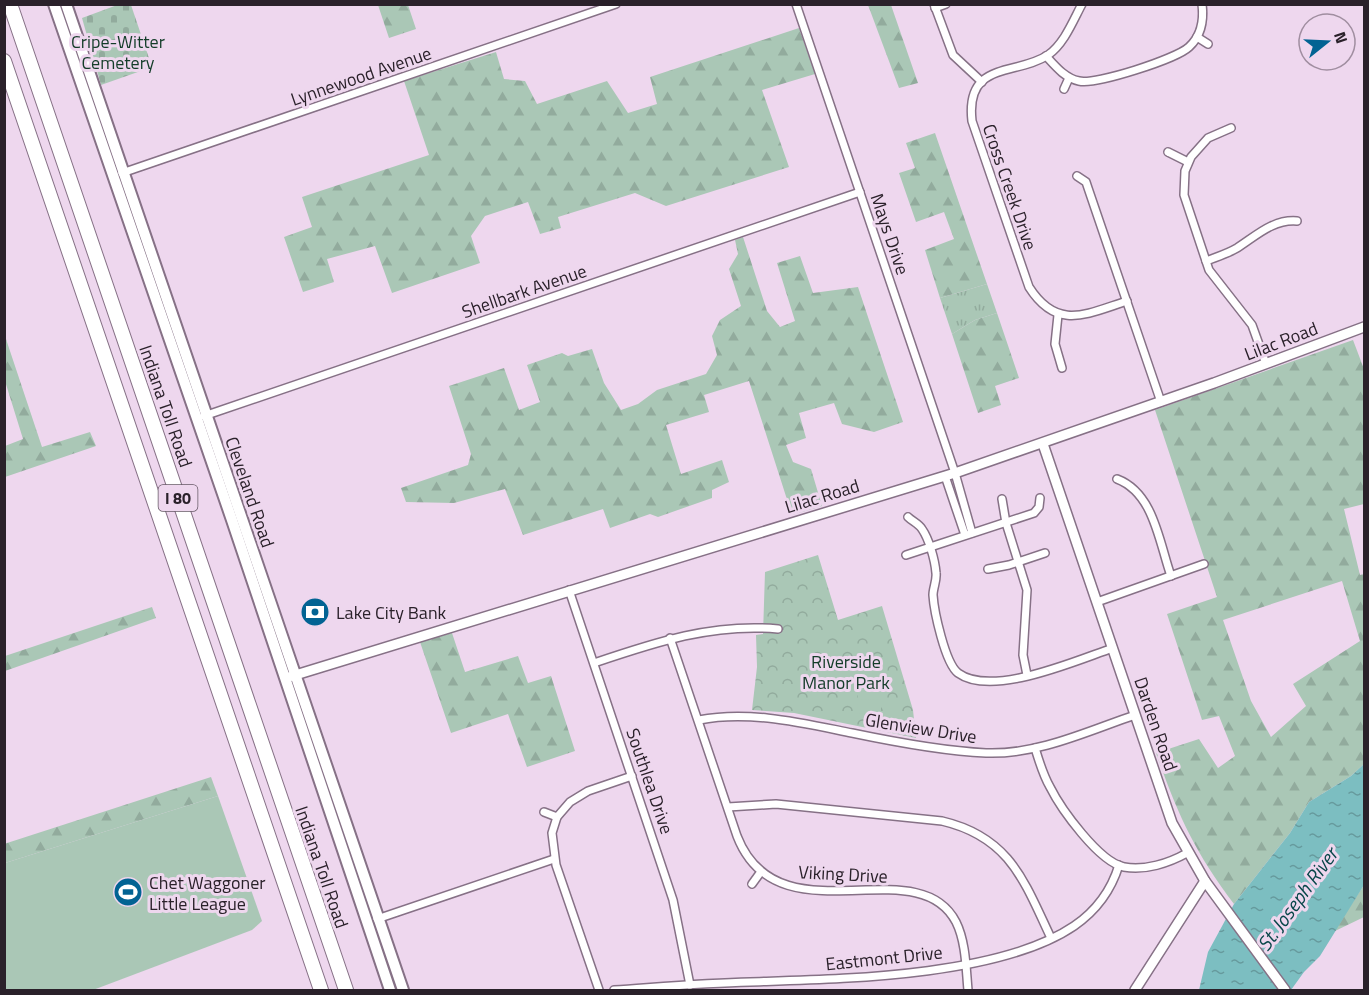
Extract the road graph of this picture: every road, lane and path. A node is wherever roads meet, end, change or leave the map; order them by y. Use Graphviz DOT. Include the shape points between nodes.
graph roads {
  1 [pos="10,4"];
  2 [pos="54,4"];
  3 [pos="66,4"];
  4 [pos="616,4"];
  5 [pos="796,4"];
  6 [pos="946,4"];
  7 [pos="1082,4"];
  8 [pos="1202,4"];
  9 [pos="934,6"];
  10 [pos="1197,37"];
  11 [pos="1208,44"];
  12 [pos="1046,56"];
  13 [pos="4,61"];
  14 [pos="1070,78"];
  15 [pos="982,82"];
  16 [pos="1064,89"];
  17 [pos="1231,128"];
  18 [pos="1168,152"];
  19 [pos="1188,162"];
  20 [pos="119,174"];
  21 [pos="1077,176"];
  22 [pos="860,192"];
  23 [pos="1297,221"];
  24 [pos="1206,261"];
  25 [pos="1127,301"];
  26 [pos="1058,315"];
  27 [pos="1365,327"];
  28 [pos="1266,364"];
  29 [pos="1062,368"];
  30 [pos="1161,402"];
  31 [pos="202,417"];
  32 [pos="1043,444"];
  33 [pos="950,474"];
  34 [pos="1117,479"];
  35 [pos="1040,498"];
  36 [pos="1002,499"];
  37 [pos="908,517"];
  38 [pos="1006,523"];
  39 [pos="969,534"];
  40 [pos="929,548"];
  41 [pos="1045,553"];
  42 [pos="906,555"];
  43 [pos="1020,561"];
  44 [pos="1204,564"];
  45 [pos="988,569"];
  46 [pos="1170,576"];
  47 [pos="570,590"];
  48 [pos="1097,602"];
  49 [pos="778,629"];
  50 [pos="670,638"];
  51 [pos="1113,648"];
  52 [pos="594,663"];
  53 [pos="295,675"];
  54 [pos="1028,675"];
  55 [pos="283,678"];
  56 [pos="1135,715"];
  57 [pos="699,720"];
  58 [pos="1035,748"];
  59 [pos="632,776"];
  60 [pos="728,807"];
  61 [pos="544,812"];
  62 [pos="557,817"];
  63 [pos="1187,853"];
  64 [pos="554,859"];
  65 [pos="1119,865"];
  66 [pos="760,873"];
  67 [pos="1205,881"];
  68 [pos="752,884"];
  69 [pos="378,919"];
  70 [pos="366,923"];
  71 [pos="1051,938"];
  72 [pos="965,964"];
  73 [pos="690,985"];
  74 [pos="321,990"];
  75 [pos="346,990"];
  76 [pos="390,990"];
  77 [pos="403,990"];
  78 [pos="599,990"];
  79 [pos="614,990"];
  80 [pos="968,990"];
  81 [pos="1135,990"];
  82 [pos="1285,990"];
  1 -- 75 [label="highway, Indiana Toll Road / I 80"];
  2 -- 20 [label="main road, Cleveland Road"];
  3 -- 20 [label="main road, Cleveland Road"];
  4 -- 20 [label="street, Lynnewood Avenue"];
  5 -- 22 [label="street, Mays Drive"];
  6 -- 9 [label="street"];
  7 -- 12 [label="street" via="1061,42"];
  8 -- 10 [label="street"];
  9 -- 15 [label="street" via="953,55"];
  10 -- 11 [label="street"];
  10 -- 14 [label="street" via="1181,52 1102,80"];
  12 -- 14 [label="street"];
  12 -- 15 [label="street" via="998,71"];
  13 -- 74 [label="highway, I 80"];
  14 -- 16 [label="street"];
  15 -- 26 [label="street, Cross Creek Drive" via="972,105 974,126 1029,287 1045,308"];
  17 -- 19 [label="street" via="1203,143"];
  18 -- 19 [label="street"];
  19 -- 24 [label="street" via="1184,195"];
  20 -- 31 [label="main road, Cleveland Road"];
  21 -- 25 [label="street" via="1086,182"];
  22 -- 31 [label="street, Shellbark Avenue"];
  22 -- 33 [label="street, Mays Drive"];
  23 -- 24 [label="street" via="1266,228 1232,251"];
  24 -- 28 [label="street" via="1215,280 1252,325"];
  25 -- 26 [label="street" via="1082,315"];
  25 -- 30 [label="street"];
  26 -- 29 [label="street" via="1055,344"];
  27 -- 28 [label="street, Lilac Road"];
  28 -- 30 [label="street, Lilac Road"];
  30 -- 32 [label="street, Lilac Road"];
  31 -- 53 [label="main road, Cleveland Road"];
  31 -- 55 [label="main road, Cleveland Road"];
  32 -- 33 [label="street, Lilac Road"];
  32 -- 48 [label="street, Darden Road"];
  33 -- 39 [label="street, Mays Drive"];
  33 -- 47 [label="street, Lilac Road"];
  34 -- 46 [label="street" via="1143,498"];
  35 -- 38 [label="street" via="1034,513"];
  36 -- 38 [label="street"];
  37 -- 40 [label="street" via="922,529"];
  38 -- 39 [label="street"];
  38 -- 43 [label="street"];
  39 -- 40 [label="street"];
  40 -- 42 [label="street"];
  40 -- 54 [label="street" via="937,574 935,609 953,668 980,680"];
  41 -- 43 [label="street"];
  43 -- 45 [label="street"];
  43 -- 54 [label="street" via="1027,590 1023,645"];
  44 -- 46 [label="street"];
  46 -- 48 [label="street"];
  47 -- 52 [label="street, Southlea Drive"];
  47 -- 53 [label="street, Lilac Road"];
  48 -- 51 [label="street, Darden Road"];
  49 -- 50 [label="street" via="719,628"];
  50 -- 52 [label="street"];
  50 -- 57 [label="street, Viking Drive"];
  51 -- 54 [label="street"];
  51 -- 56 [label="street, Darden Road"];
  52 -- 59 [label="street, Southlea Drive"];
  53 -- 55 [label="street, Lilac Road"];
  53 -- 69 [label="main road, Cleveland Road"];
  55 -- 70 [label="main road, Cleveland Road"];
  56 -- 58 [label="street, Glenview Drive"];
  56 -- 63 [label="street, Darden Road" via="1172,823"];
  57 -- 58 [label="street, Glenview Drive" via="777,719 987,753"];
  57 -- 60 [label="street, Viking Drive"];
  58 -- 65 [label="street" via="1058,800 1095,848"];
  59 -- 62 [label="street" via="578,796"];
  59 -- 73 [label="street, Southlea Drive" via="673,900"];
  60 -- 66 [label="street, Viking Drive" via="743,850"];
  60 -- 71 [label="street" via="776,804 942,821 968,829 991,842 1011,861"];
  61 -- 62 [label="street"];
  62 -- 64 [label="street" via="552,832"];
  63 -- 65 [label="street" via="1150,867"];
  63 -- 67 [label="street, Darden Road"];
  64 -- 69 [label="street"];
  64 -- 78 [label="street"];
  65 -- 71 [label="street, Eastmont Drive" via="1111,886 1095,909 1074,927"];
  66 -- 68 [label="street"];
  66 -- 72 [label="street, Viking Drive" via="779,884 797,888 908,892 931,898 944,906 956,922"];
  67 -- 81 [label="street"];
  67 -- 82 [label="street, Darden Road"];
  69 -- 70 [label="street"];
  69 -- 77 [label="main road, Cleveland Road"];
  70 -- 76 [label="main road, Cleveland Road"];
  71 -- 72 [label="street, Eastmont Drive"];
  72 -- 73 [label="street, Eastmont Drive" via="862,978"];
  72 -- 80 [label="street, Viking Drive"];
  73 -- 79 [label="street, Eastmont Drive"];
}
